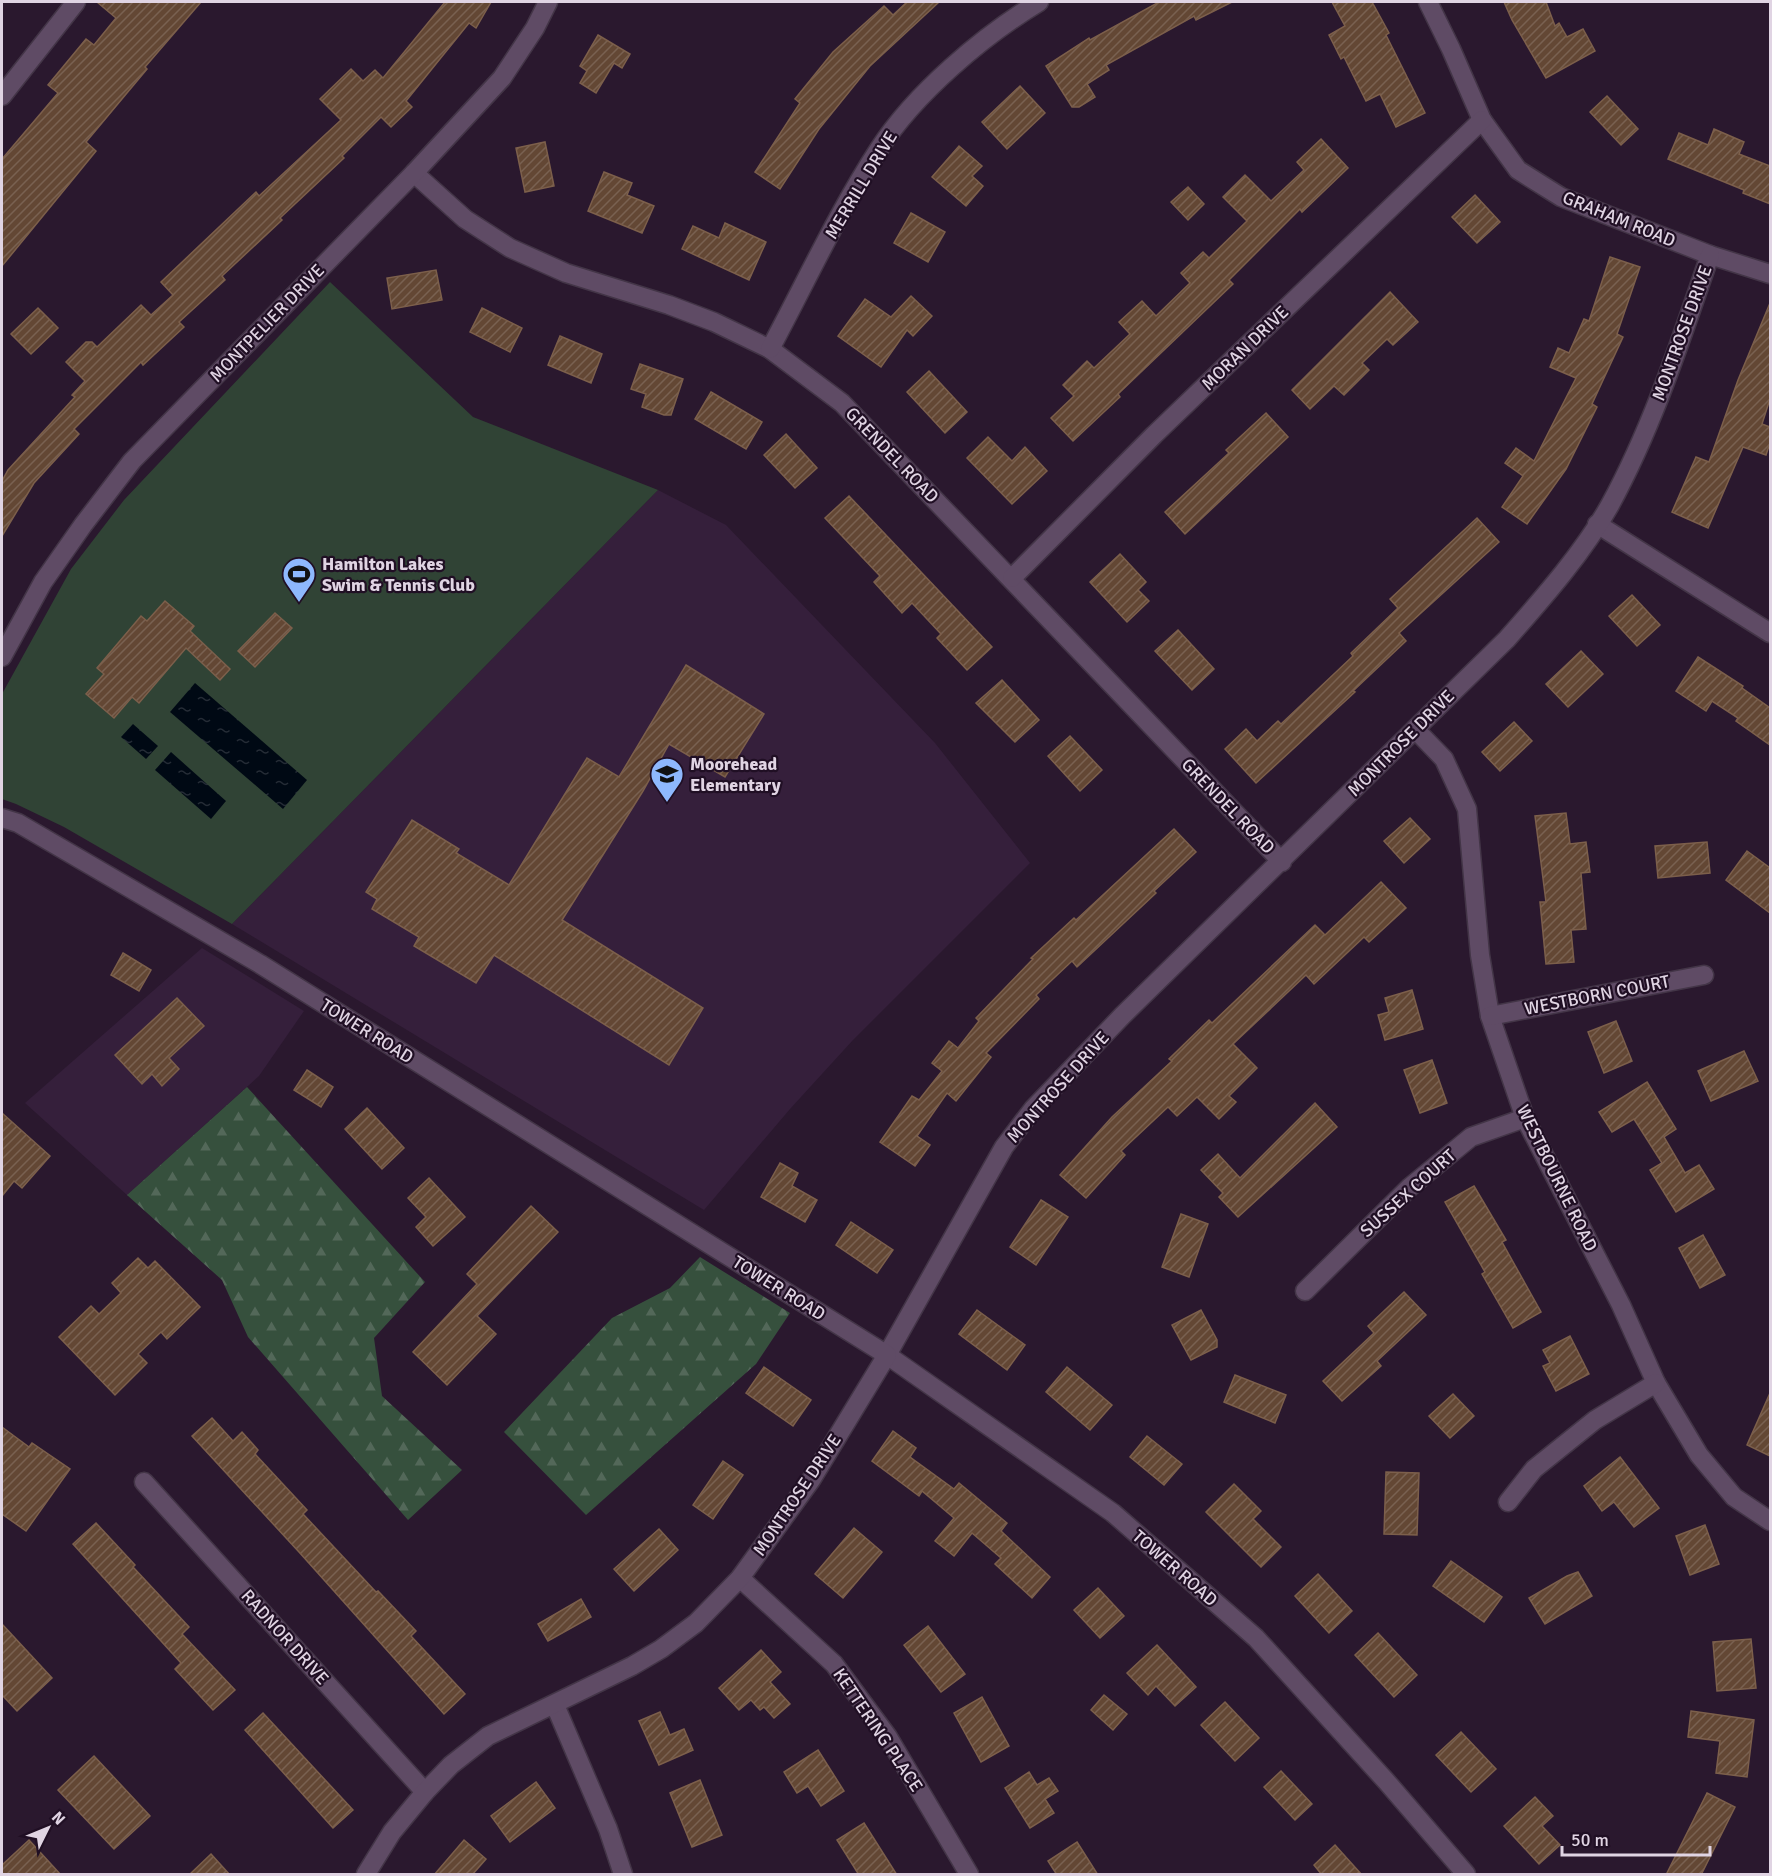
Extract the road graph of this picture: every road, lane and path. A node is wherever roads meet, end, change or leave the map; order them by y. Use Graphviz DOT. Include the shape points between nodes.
graph roads {
  1 [pos="76,2"];
  2 [pos="548,2"];
  3 [pos="1039,2"];
  4 [pos="1428,2"];
  5 [pos="2,96"];
  6 [pos="1482,120"];
  7 [pos="414,173"];
  8 [pos="1710,255"];
  9 [pos="1770,274"];
  10 [pos="770,349"];
  11 [pos="1597,524"];
  12 [pos="1012,578"];
  13 [pos="1770,633"];
  14 [pos="2,657"];
  15 [pos="1415,729"];
  16 [pos="2,818"];
  17 [pos="1282,862"];
  18 [pos="1704,975"];
  19 [pos="1490,1016"];
  20 [pos="1525,1118"];
  21 [pos="1305,1291"];
  22 [pos="887,1355"];
  23 [pos="1656,1383"];
  24 [pos="144,1482"];
  25 [pos="1508,1502"];
  26 [pos="1770,1521"];
  27 [pos="740,1578"];
  28 [pos="555,1705"];
  29 [pos="425,1792"];
  30 [pos="366,1875"];
  31 [pos="623,1875"];
  32 [pos="969,1875"];
  33 [pos="1466,1875"];
  1 -- 5 [label="street"];
  2 -- 7 [label="street, MONTPELIER DRIVE" via="502,78"];
  3 -- 10 [label="street, MERRILL DRIVE" via="973,49 922,96 880,147"];
  4 -- 6 [label="street, GRAHAM ROAD"];
  6 -- 8 [label="street, GRAHAM ROAD" via="1518,170 1561,198"];
  6 -- 12 [label="street, MORAN DRIVE" via="1154,435"];
  7 -- 10 [label="street, GRENDEL ROAD" via="465,219 510,248 566,273 703,318"];
  7 -- 14 [label="street, MONTPELIER DRIVE" via="132,461 43,582"];
  8 -- 9 [label="street, GRAHAM ROAD"];
  8 -- 11 [label="street, MONTROSE DRIVE" via="1635,455"];
  10 -- 12 [label="street, GRENDEL ROAD" via="842,403"];
  11 -- 13 [label="street"];
  11 -- 15 [label="street, MONTROSE DRIVE" via="1555,583 1507,639"];
  12 -- 17 [label="street, GRENDEL ROAD"];
  15 -- 17 [label="street, MONTROSE DRIVE"];
  15 -- 19 [label="street, WESTBOURNE ROAD" via="1444,759 1467,809 1480,955"];
  16 -- 22 [label="street, TOWER ROAD" via="260,964"];
  17 -- 22 [label="street, MONTROSE DRIVE" via="1122,1016 1018,1128"];
  18 -- 19 [label="street, WESTBORN COURT"];
  19 -- 20 [label="street, WESTBOURNE ROAD"];
  20 -- 21 [label="street, SUSSEX COURT" via="1471,1137 1410,1187"];
  20 -- 23 [label="street, WESTBOURNE ROAD" via="1621,1305"];
  22 -- 27 [label="street, MONTROSE DRIVE" via="811,1480"];
  22 -- 33 [label="street, TOWER ROAD" via="1113,1514 1256,1638"];
  23 -- 25 [label="street" via="1595,1420 1534,1469"];
  23 -- 26 [label="street, WESTBOURNE ROAD" via="1699,1455 1734,1497"];
  24 -- 29 [label="street, RADNOR DRIVE"];
  27 -- 28 [label="street, MONTROSE DRIVE" via="696,1623 662,1649"];
  27 -- 32 [label="street, KETTERING PLACE" via="834,1664 888,1737"];
  28 -- 29 [label="street, MONTROSE DRIVE" via="488,1736"];
  28 -- 31 [label="street" via="608,1829"];
  29 -- 30 [label="street, MONTROSE DRIVE" via="392,1832"];
}
